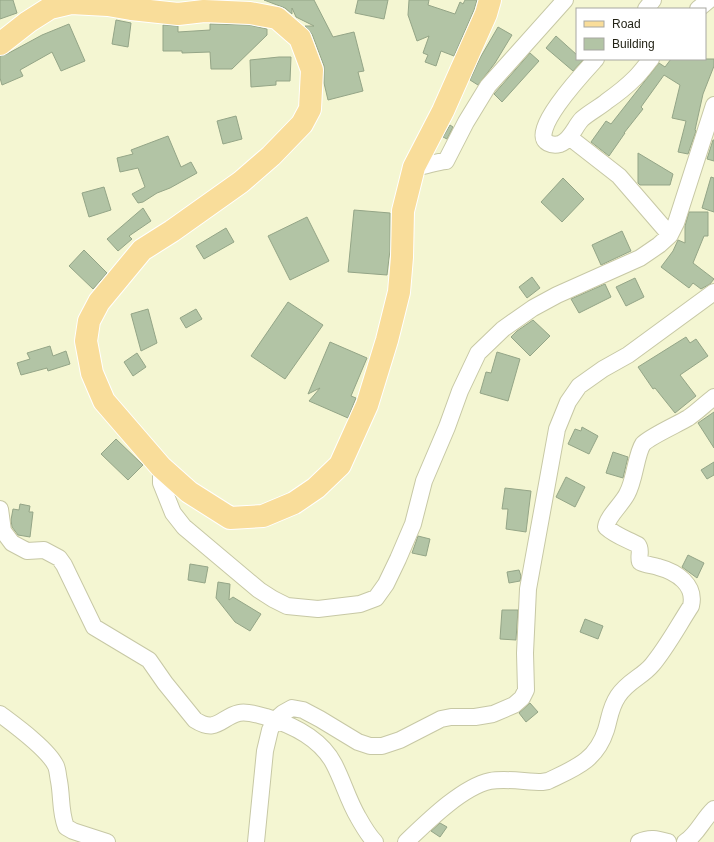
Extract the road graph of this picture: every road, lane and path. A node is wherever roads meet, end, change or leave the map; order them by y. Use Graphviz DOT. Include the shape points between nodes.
graph roads {
  1 [pos="490,0"];
  2 [pos="565,0"];
  3 [pos="653,0"];
  4 [pos="709,0"];
  5 [pos="647,8"];
  6 [pos="699,8"];
  7 [pos="0,44"];
  8 [pos="595,60"];
  9 [pos="650,60"];
  10 [pos="714,105"];
  11 [pos="711,124"];
  12 [pos="569,137"];
  13 [pos="414,167"];
  14 [pos="670,235"];
  15 [pos="714,292"];
  16 [pos="712,402"];
  17 [pos="161,467"];
  18 [pos="0,509"];
  19 [pos="0,714"];
  20 [pos="275,720"];
  21 [pos="714,809"];
  22 [pos="107,842"];
  23 [pos="256,842"];
  24 [pos="375,842"];
  25 [pos="406,842"];
  26 [pos="640,842"];
  27 [pos="668,842"];
  28 [pos="685,842"];
  1 -- 13 [label="main road" via="443,111"];
  2 -- 13 [label="street" via="488,86 446,161"];
  3 -- 5 [label="street"];
  4 -- 6 [label="street"];
  7 -- 17 [label="main road" via="50,8 71,3 178,14 204,11 250,13 277,18 300,38 312,70 310,109 302,124 241,182 142,250 99,302 89,321 86,341 92,372 104,402"];
  8 -- 12 [label="street" via="563,96 544,129 545,141 551,144 559,144"];
  9 -- 12 [label="street" via="636,78 582,119"];
  10 -- 11 [label="street"];
  11 -- 14 [label="street"];
  12 -- 14 [label="street" via="619,176"];
  13 -- 17 [label="main road" via="403,210 399,292 388,340 367,405 340,465 316,488 294,503 263,516 230,518 189,492"];
  14 -- 17 [label="street" via="640,258 532,308 478,353 424,481 413,524 386,584 376,598 360,604 318,609 287,606 273,599 184,527 173,514 161,483"];
  15 -- 20 [label="street" via="628,355 603,368 579,386 566,408 557,429 528,589 526,690 522,698 514,705 493,714 441,719 400,740 382,746 358,742 303,710 292,708"];
  16 -- 25 [label="street" via="643,444 632,485 606,523 609,530 638,545 640,562 672,571 686,582 693,599 652,666 630,682 618,695 597,750 585,763 548,781 490,781 476,787 453,800"];
  18 -- 20 [label="street" via="3,531 12,543 27,551 44,550 59,558 94,627 149,660 195,720 212,726 234,714 251,713"];
  19 -- 22 [label="street" via="45,750 52,759 60,783 62,815 66,827"];
  20 -- 23 [label="street" via="265,751"];
  20 -- 24 [label="street" via="306,734 321,745 335,765 352,807"];
  21 -- 28 [label="street"];
  26 -- 27 [label="street" via="654,838"];
}
